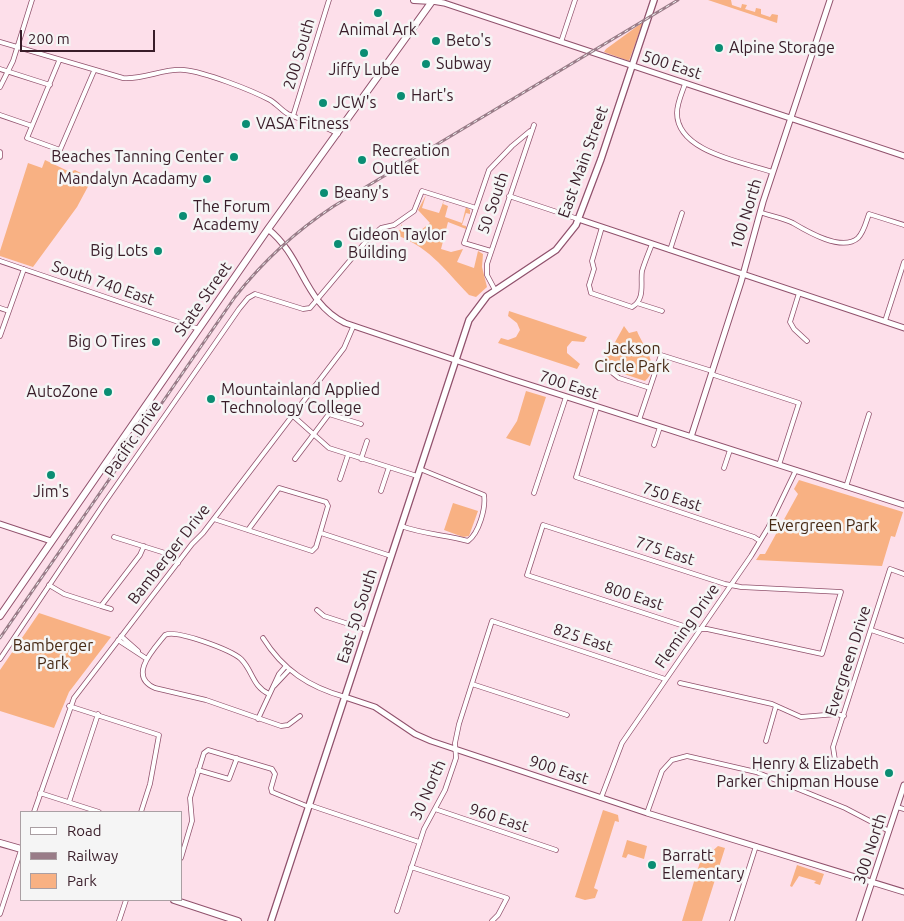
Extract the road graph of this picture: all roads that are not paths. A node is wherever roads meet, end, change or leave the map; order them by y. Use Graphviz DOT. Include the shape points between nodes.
graph roads {
  1 [pos="32,0"];
  2 [pos="329,0"];
  3 [pos="414,0"];
  4 [pos="432,0"];
  5 [pos="575,0"];
  6 [pos="654,0"];
  7 [pos="830,0"];
  8 [pos="0,42"];
  9 [pos="561,42"];
  10 [pos="18,48"];
  11 [pos="59,61"];
  12 [pos="631,67"];
  13 [pos="0,69"];
  14 [pos="94,71"];
  15 [pos="8,72"];
  16 [pos="685,84"];
  17 [pos="50,85"];
  18 [pos="0,88"];
  19 [pos="0,115"];
  20 [pos="293,116"];
  21 [pos="790,118"];
  22 [pos="534,125"];
  23 [pos="32,126"];
  24 [pos="530,132"];
  25 [pos="338,134"];
  26 [pos="904,156"];
  27 [pos="772,172"];
  28 [pos="510,196"];
  29 [pos="476,208"];
  30 [pos="682,212"];
  31 [pos="760,212"];
  32 [pos="578,219"];
  33 [pos="904,225"];
  34 [pos="602,227"];
  35 [pos="268,230"];
  36 [pos="652,244"];
  37 [pos="670,250"];
  38 [pos="491,251"];
  39 [pos="0,261"];
  40 [pos="904,263"];
  41 [pos="24,269"];
  42 [pos="742,274"];
  43 [pos="494,290"];
  44 [pos="799,293"];
  45 [pos="316,300"];
  46 [pos="637,304"];
  47 [pos="0,308"];
  48 [pos="10,311"];
  49 [pos="662,311"];
  50 [pos="469,320"];
  51 [pos="885,322"];
  52 [pos="354,327"];
  53 [pos="904,328"];
  54 [pos="199,329"];
  55 [pos="0,336"];
  56 [pos="807,341"];
  57 [pos="454,361"];
  58 [pos="609,370"];
  59 [pos="712,373"];
  60 [pos="650,388"];
  61 [pos="566,397"];
  62 [pos="597,407"];
  63 [pos="869,414"];
  64 [pos="292,415"];
  65 [pos="639,420"];
  66 [pos="361,424"];
  67 [pos="660,427"];
  68 [pos="313,434"];
  69 [pos="691,437"];
  70 [pos="368,441"];
  71 [pos="654,445"];
  72 [pos="730,450"];
  73 [pos="348,455"];
  74 [pos="295,458"];
  75 [pos="361,459"];
  76 [pos="779,465"];
  77 [pos="389,467"];
  78 [pos="724,468"];
  79 [pos="420,469"];
  80 [pos="796,470"];
  81 [pos="418,476"];
  82 [pos="340,479"];
  83 [pos="846,487"];
  84 [pos="381,491"];
  85 [pos="534,492"];
  86 [pos="904,505"];
  87 [pos="214,518"];
  88 [pos="0,524"];
  89 [pos="401,526"];
  90 [pos="248,530"];
  91 [pos="321,533"];
  92 [pos="114,537"];
  93 [pos="51,541"];
  94 [pos="760,541"];
  95 [pos="144,546"];
  96 [pos="391,556"];
  97 [pos="178,562"];
  98 [pos="904,574"];
  99 [pos="527,575"];
  100 [pos="49,585"];
  101 [pos="731,585"];
  102 [pos="101,606"];
  103 [pos="112,609"];
  104 [pos="318,610"];
  105 [pos="0,616"];
  106 [pos="492,621"];
  107 [pos="700,629"];
  108 [pos="367,630"];
  109 [pos="871,630"];
  110 [pos="121,636"];
  111 [pos="263,638"];
  112 [pos="118,640"];
  113 [pos="904,641"];
  114 [pos="139,653"];
  115 [pos="822,654"];
  116 [pos="0,659"];
  117 [pos="146,659"];
  118 [pos="287,669"];
  119 [pos="665,679"];
  120 [pos="472,684"];
  121 [pos="680,684"];
  122 [pos="270,692"];
  123 [pos="345,697"];
  124 [pos="69,706"];
  125 [pos="776,706"];
  126 [pos="98,714"];
  127 [pos="567,715"];
  128 [pos="300,716"];
  129 [pos="844,716"];
  130 [pos="258,719"];
  131 [pos="766,741"];
  132 [pos="456,749"];
  133 [pos="237,758"];
  134 [pos="835,760"];
  135 [pos="198,770"];
  136 [pos="904,785"];
  137 [pos="40,793"];
  138 [pos="601,798"];
  139 [pos="69,802"];
  140 [pos="309,806"];
  141 [pos="897,807"];
  142 [pos="435,809"];
  143 [pos="904,809"];
  144 [pos="34,811"];
  145 [pos="96,811"];
  146 [pos="141,811"];
  147 [pos="647,812"];
  148 [pos="889,831"];
  149 [pos="419,842"];
  150 [pos="0,843"];
  151 [pos="756,846"];
  152 [pos="20,849"];
  153 [pos="556,850"];
  154 [pos="20,852"];
  155 [pos="182,855"];
  156 [pos="411,867"];
  157 [pos="872,882"];
  158 [pos="904,892"];
  159 [pos="126,901"];
  160 [pos="177,901"];
  161 [pos="397,911"];
  162 [pos="0,914"];
  163 [pos="119,921"];
  164 [pos="238,921"];
  165 [pos="271,921"];
  166 [pos="492,921"];
  167 [pos="732,921"];
  168 [pos="859,921"];
  1 -- 10 [label="street"];
  2 -- 20 [label="street, 200 South"];
  3 -- 4 [label="main road, 500 East"];
  4 -- 9 [label="street, 500 East"];
  4 -- 25 [label="main road, State Street"];
  5 -- 9 [label="street"];
  6 -- 12 [label="main road, East Main Street"];
  7 -- 21 [label="street, 100 North"];
  8 -- 10 [label="street"];
  9 -- 12 [label="street, 500 East"];
  10 -- 11 [label="street"];
  10 -- 15 [label="street"];
  11 -- 14 [label="street"];
  11 -- 17 [label="street"];
  12 -- 16 [label="street, 500 East"];
  12 -- 32 [label="main road, East Main Street"];
  13 -- 15 [label="street"];
  14 -- 20 [label="street" via="134,79 174,70 192,72 257,94"];
  14 -- 23 [label="street" via="60,150 27,138"];
  15 -- 17 [label="street"];
  15 -- 18 [label="street"];
  16 -- 21 [label="street, 500 East"];
  16 -- 27 [label="street" via="677,115 678,124 689,140 702,148"];
  17 -- 23 [label="street"];
  19 -- 23 [label="street"];
  20 -- 25 [label="street"];
  21 -- 26 [label="street, 500 East"];
  21 -- 27 [label="street, 100 North"];
  22 -- 24 [label="street, 50 South"];
  24 -- 28 [label="street, 50 South"];
  24 -- 29 [label="street" via="488,170"];
  25 -- 35 [label="main road, State Street"];
  27 -- 31 [label="street, 100 North"];
  28 -- 32 [label="street"];
  28 -- 38 [label="street, 50 South"];
  29 -- 38 [label="street" via="464,243"];
  29 -- 45 [label="street" via="422,191 410,215 381,228"];
  30 -- 37 [label="street"];
  31 -- 33 [label="street" via="788,221 805,232 842,243 852,242 861,234 869,214"];
  31 -- 42 [label="street, 100 North"];
  32 -- 34 [label="street"];
  32 -- 43 [label="main road, East Main Street" via="567,239 556,250"];
  34 -- 36 [label="street"];
  34 -- 46 [label="street" via="592,261 591,293 632,307"];
  35 -- 45 [label="street, 700 East" via="292,253"];
  35 -- 54 [label="main road, State Street"];
  36 -- 37 [label="street"];
  36 -- 46 [label="street" via="642,271 644,284"];
  37 -- 42 [label="street"];
  38 -- 43 [label="street, 50 South" via="486,272"];
  39 -- 41 [label="street, South 740 East"];
  40 -- 51 [label="street"];
  41 -- 48 [label="street"];
  41 -- 54 [label="street, South 740 East"];
  42 -- 44 [label="street"];
  42 -- 59 [label="street, 100 North"];
  43 -- 50 [label="main road, East Main Street"];
  44 -- 51 [label="street"];
  44 -- 56 [label="street" via="790,322"];
  45 -- 52 [label="street, 700 East" via="330,314"];
  45 -- 100 [label="street, Pacific Drive" via="310,308 303,309 258,294 248,298 228,322"];
  46 -- 49 [label="street"];
  47 -- 48 [label="street"];
  48 -- 55 [label="street"];
  50 -- 57 [label="main road, East 50 South"];
  51 -- 53 [label="street"];
  52 -- 57 [label="street, 700 East"];
  52 -- 64 [label="street, Bamberger Drive" via="347,344"];
  54 -- 93 [label="main road, State Street"];
  57 -- 61 [label="street, 700 East"];
  57 -- 79 [label="main road, East 50 South"];
  58 -- 60 [label="street" via="619,378"];
  59 -- 60 [label="street" via="661,354"];
  59 -- 69 [label="street, 100 North"];
  59 -- 76 [label="street" via="800,403"];
  60 -- 65 [label="street"];
  61 -- 62 [label="street, 700 East"];
  61 -- 85 [label="street"];
  62 -- 65 [label="street, 700 East"];
  62 -- 94 [label="street, 750 East" via="576,478"];
  63 -- 83 [label="street"];
  64 -- 68 [label="street"];
  64 -- 87 [label="street, Bamberger Drive"];
  65 -- 67 [label="street, 700 East"];
  66 -- 68 [label="street" via="329,414"];
  67 -- 69 [label="street, 700 East"];
  67 -- 71 [label="street"];
  68 -- 73 [label="street" via="329,448"];
  68 -- 74 [label="street"];
  69 -- 72 [label="street, 700 East"];
  70 -- 75 [label="street"];
  72 -- 76 [label="street, 700 East"];
  72 -- 78 [label="street"];
  73 -- 75 [label="street"];
  73 -- 82 [label="street"];
  75 -- 77 [label="street"];
  76 -- 80 [label="street, 700 East"];
  77 -- 81 [label="street"];
  77 -- 84 [label="street"];
  79 -- 81 [label="main road, East 50 South"];
  79 -- 89 [label="street" via="484,495 485,502 474,536 468,541 438,534 421,534"];
  80 -- 83 [label="street, 700 East"];
  80 -- 94 [label="street, Fleming Drive"];
  81 -- 89 [label="main road, East 50 South"];
  83 -- 86 [label="street, 700 East"];
  87 -- 90 [label="street"];
  87 -- 97 [label="street, Bamberger Drive"];
  88 -- 93 [label="street"];
  89 -- 96 [label="main road, East 50 South"];
  90 -- 91 [label="street" via="312,551"];
  90 -- 91 [label="street" via="281,487 326,502 328,506"];
  91 -- 96 [label="street"];
  92 -- 95 [label="street"];
  93 -- 105 [label="main road, State Street"];
  94 -- 101 [label="street, Fleming Drive"];
  95 -- 97 [label="street" via="165,553"];
  95 -- 102 [label="street"];
  96 -- 108 [label="main road, East 50 South"];
  97 -- 110 [label="street, Bamberger Drive"];
  98 -- 109 [label="street, Evergreen Drive" via="890,569"];
  99 -- 101 [label="street, 775 East" via="543,525"];
  99 -- 107 [label="street, 800 East"];
  100 -- 102 [label="street" via="64,594"];
  100 -- 116 [label="street, Pacific Drive"];
  101 -- 107 [label="street, Fleming Drive"];
  101 -- 115 [label="street, 775 East" via="841,592"];
  102 -- 103 [label="street"];
  104 -- 108 [label="street" via="324,616"];
  106 -- 119 [label="street, 825 East"];
  106 -- 120 [label="street, 30 North"];
  107 -- 115 [label="street, 800 East"];
  107 -- 119 [label="street, Fleming Drive"];
  108 -- 123 [label="main road, East 50 South"];
  109 -- 113 [label="street"];
  109 -- 129 [label="street, Evergreen Drive"];
  110 -- 112 [label="street, Bamberger Drive"];
  110 -- 114 [label="street"];
  111 -- 118 [label="street, 900 East"];
  112 -- 114 [label="street"];
  112 -- 124 [label="street, Bamberger Drive"];
  114 -- 117 [label="street"];
  117 -- 122 [label="street" via="165,635 176,633 234,654 246,665 258,688"];
  117 -- 130 [label="street" via="143,676 151,686 206,700"];
  118 -- 122 [label="street"];
  118 -- 123 [label="street, 900 East" via="314,687"];
  119 -- 138 [label="street, Fleming Drive" via="618,748"];
  120 -- 127 [label="street"];
  120 -- 132 [label="street, 30 North" via="459,724"];
  121 -- 125 [label="street"];
  122 -- 130 [label="street"];
  123 -- 132 [label="street, 900 East" via="381,710 422,737"];
  123 -- 140 [label="main road, East 50 South"];
  124 -- 126 [label="street"];
  124 -- 137 [label="street, Bamberger Drive"];
  125 -- 129 [label="street" via="801,717"];
  125 -- 131 [label="street"];
  126 -- 139 [label="street"];
  126 -- 146 [label="street" via="159,735"];
  128 -- 130 [label="street" via="284,726"];
  129 -- 134 [label="street, Evergreen Drive" via="834,747"];
  132 -- 138 [label="street, 900 East"];
  132 -- 142 [label="street, 30 North" via="447,784"];
  133 -- 135 [label="street" via="208,750"];
  133 -- 135 [label="street" via="229,780"];
  133 -- 140 [label="street" via="275,770 272,792"];
  135 -- 155 [label="street" via="190,798 191,828"];
  136 -- 141 [label="street, 300 North"];
  137 -- 139 [label="street"];
  137 -- 144 [label="street, Bamberger Drive"];
  138 -- 147 [label="street, 900 East"];
  139 -- 145 [label="street"];
  140 -- 149 [label="street"];
  140 -- 165 [label="main road, East 50 South"];
  141 -- 143 [label="street"];
  141 -- 148 [label="street, 300 North"];
  142 -- 149 [label="street, 30 North"];
  142 -- 153 [label="street, 960 East"];
  147 -- 148 [label="street" via="665,767 676,758 693,756 756,772 845,808"];
  147 -- 151 [label="street, 900 East"];
  148 -- 157 [label="street, 300 North"];
  149 -- 156 [label="street, 30 North"];
  150 -- 152 [label="main road"];
  151 -- 157 [label="street, 900 East"];
  151 -- 167 [label="street"];
  154 -- 162 [label="street"];
  156 -- 161 [label="street, 30 North"];
  156 -- 166 [label="street" via="506,898"];
  157 -- 158 [label="street, 900 East"];
  157 -- 168 [label="street, 300 North"];
  159 -- 163 [label="street"];
  160 -- 164 [label="main road"];
}
